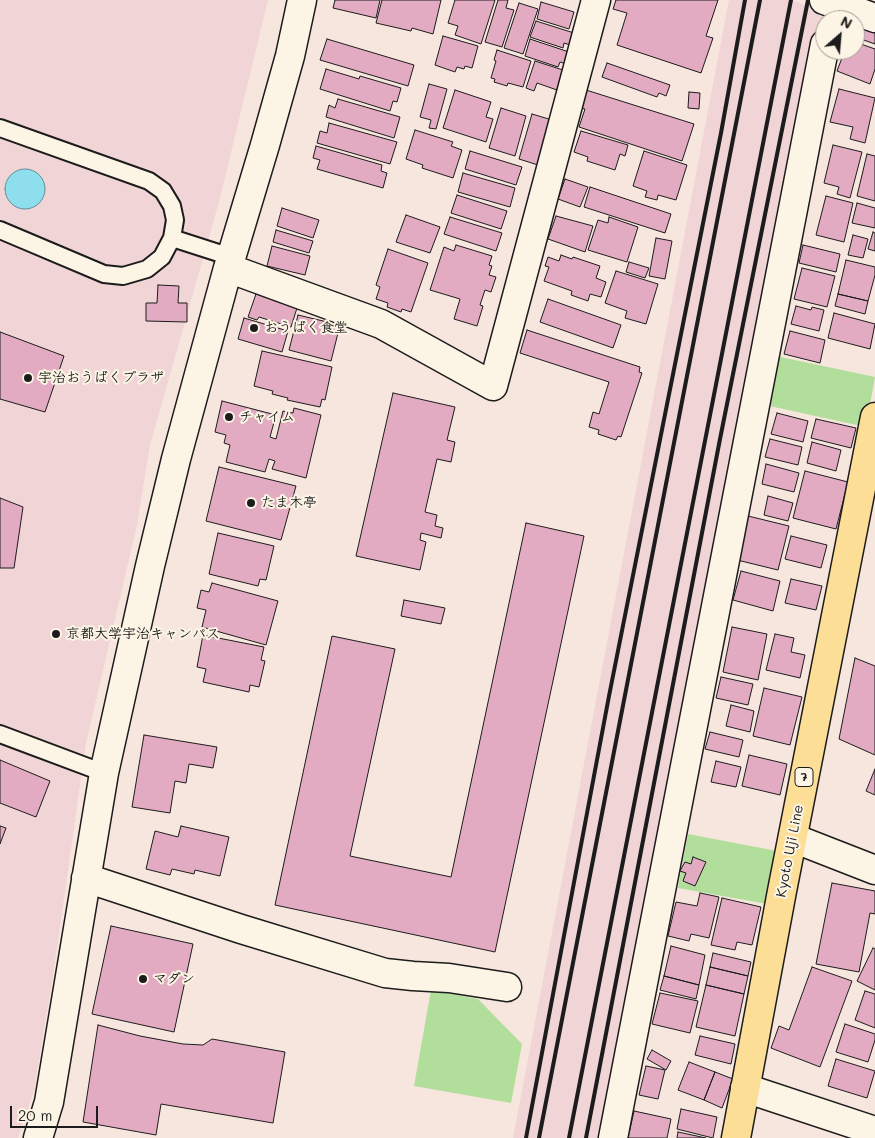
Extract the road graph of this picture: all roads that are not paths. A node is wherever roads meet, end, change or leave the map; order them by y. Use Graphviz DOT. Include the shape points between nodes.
graph roads {
  1 [pos="302,0"];
  2 [pos="596,0"];
  3 [pos="831,8"];
  4 [pos="875,18"];
  5 [pos="822,60"];
  6 [pos="0,128"];
  7 [pos="0,230"];
  8 [pos="172,238"];
  9 [pos="230,263"];
  10 [pos="875,417"];
  11 [pos="869,478"];
  12 [pos="0,734"];
  13 [pos="104,774"];
  14 [pos="793,838"];
  15 [pos="875,870"];
  16 [pos="86,878"];
  17 [pos="507,987"];
  18 [pos="745,1088"];
  19 [pos="875,1131"];
  20 [pos="38,1138"];
  21 [pos="613,1138"];
  22 [pos="736,1138"];
  1 -- 9 [label="street" via="290,56"];
  2 -- 9 [label="street" via="493,386 381,324"];
  3 -- 4 [label="street"];
  5 -- 21 [label="street"];
  6 -- 8 [label="lane" via="149,181 163,191 172,206 175,220"];
  7 -- 8 [label="lane" via="104,274 123,276 147,269 162,257"];
  8 -- 9 [label="lane"];
  9 -- 13 [label="street" via="154,547"];
  10 -- 11 [label="main road, Kyoto Uji Line / 7"];
  11 -- 14 [label="main road, Kyoto Uji Line / 7"];
  12 -- 13 [label="lane"];
  13 -- 16 [label="street"];
  14 -- 15 [label="street"];
  14 -- 18 [label="main road, Kyoto Uji Line / 7"];
  16 -- 17 [label="street" via="385,973"];
  16 -- 20 [label="street" via="49,1102"];
  18 -- 19 [label="street"];
  18 -- 22 [label="main road, Kyoto Uji Line / 7"];
}
